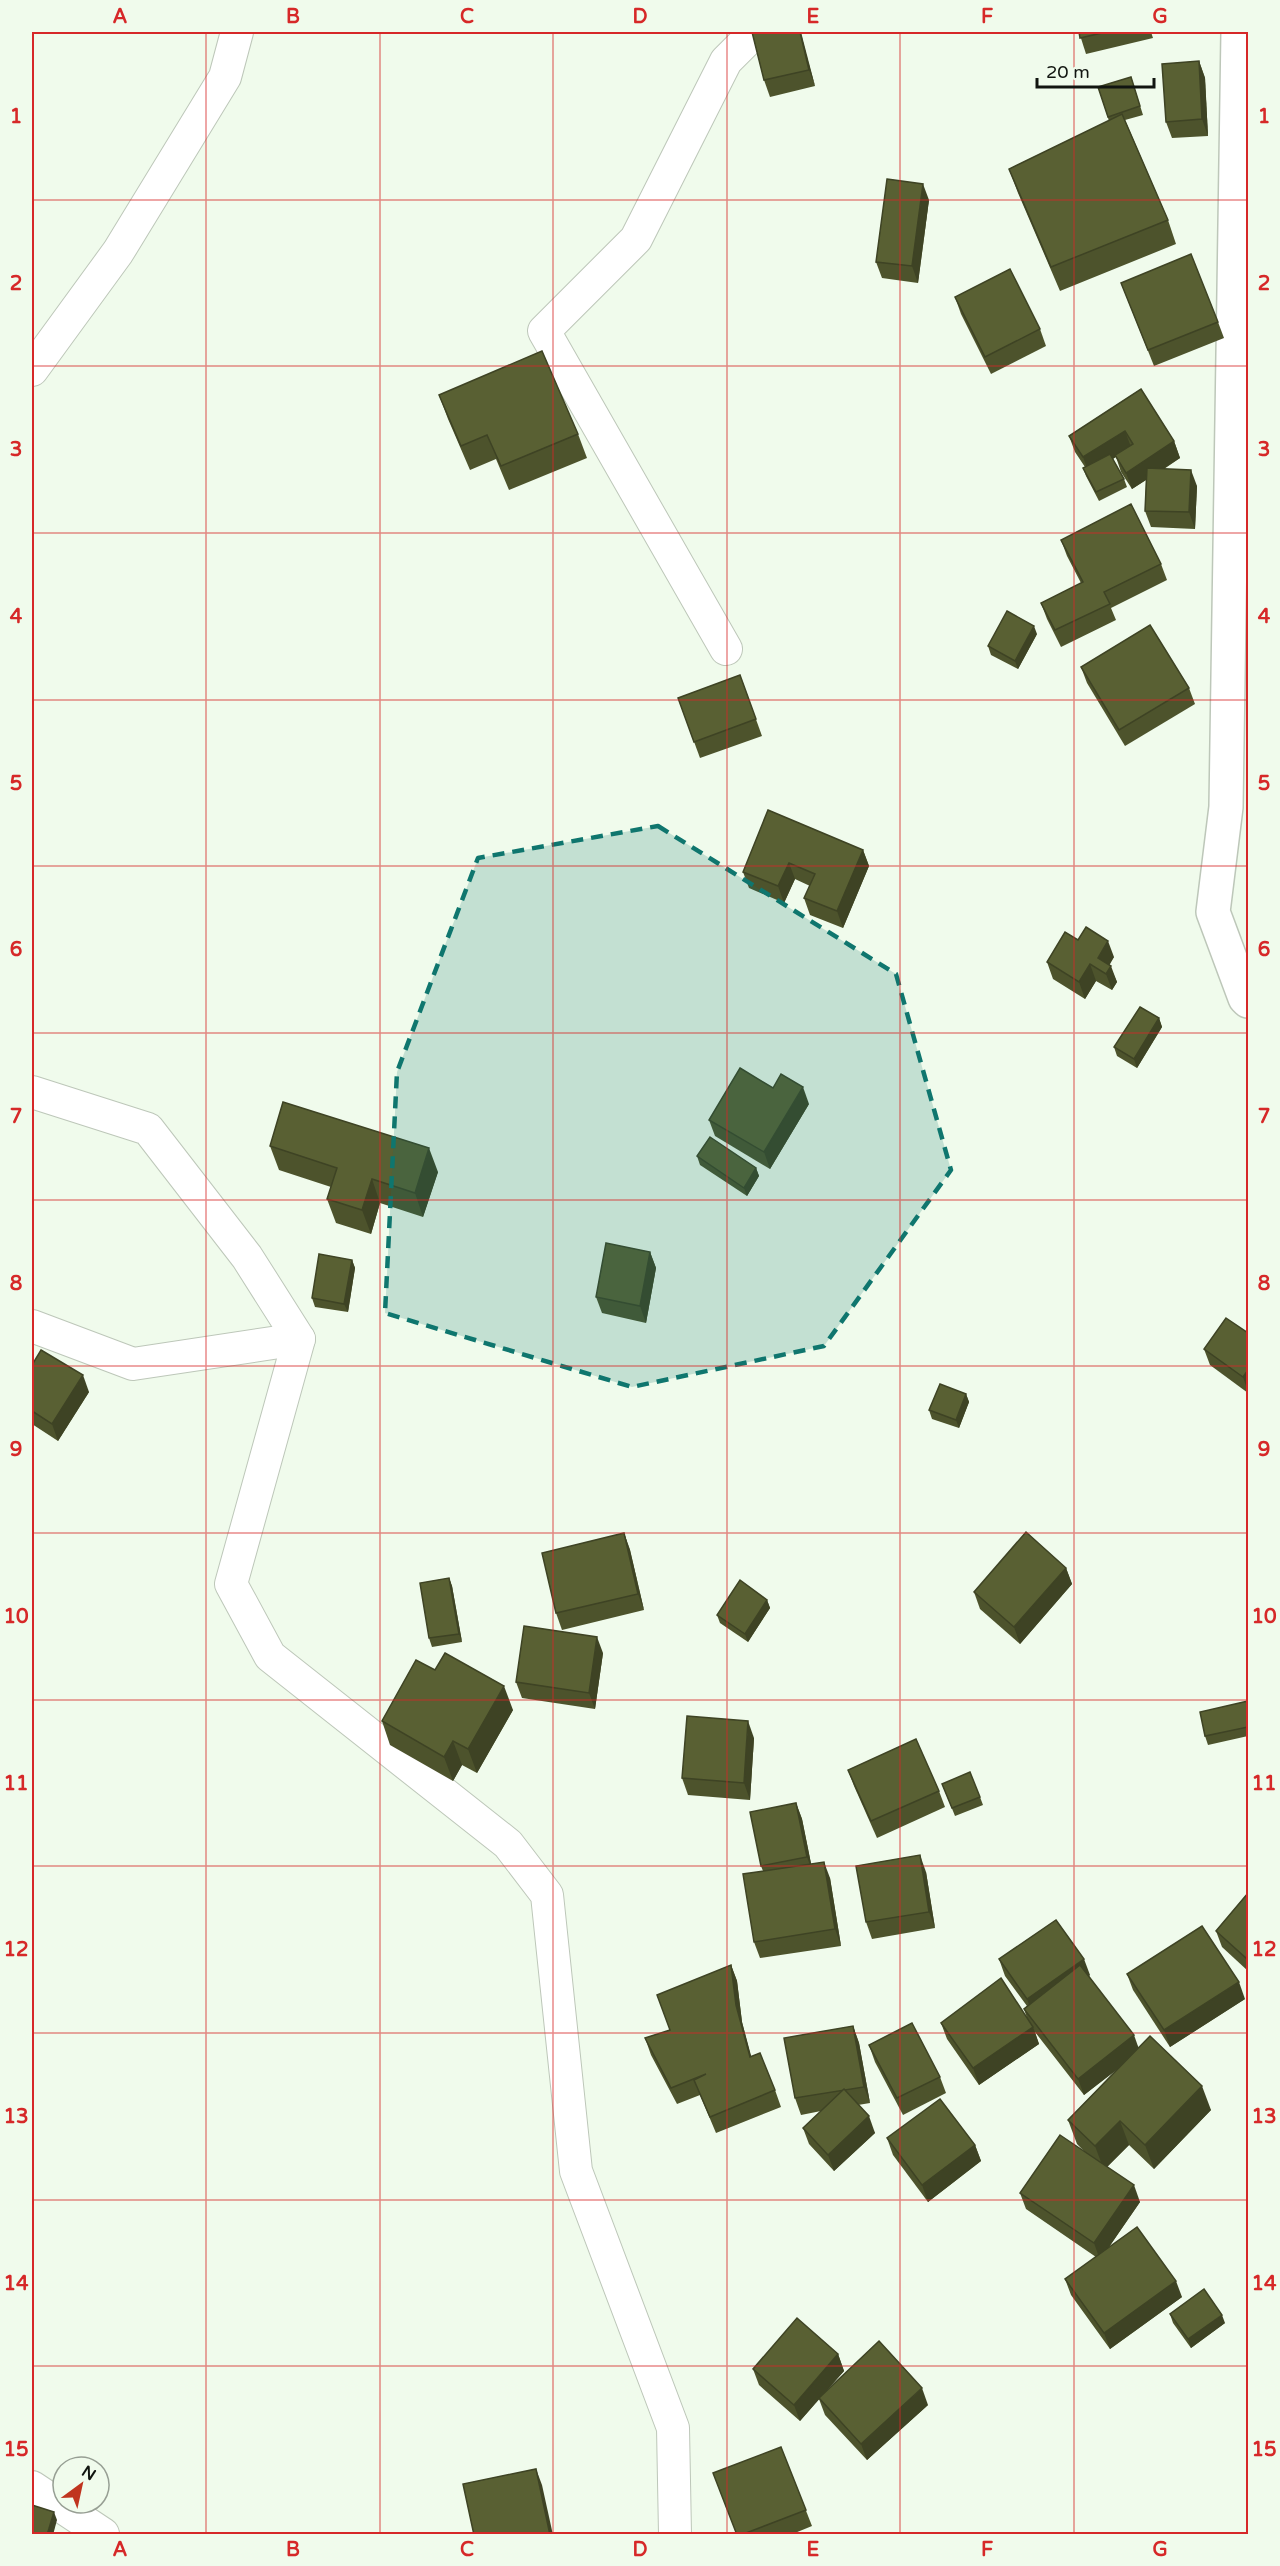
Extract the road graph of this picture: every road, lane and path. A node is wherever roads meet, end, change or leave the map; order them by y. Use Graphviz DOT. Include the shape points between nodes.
graph roads {
  1 [pos="237,32"];
  2 [pos="755,32"];
  3 [pos="1238,32"];
  4 [pos="32,370"];
  5 [pos="726,649"];
  6 [pos="1247,999"];
  7 [pos="32,1092"];
  8 [pos="32,1326"];
  9 [pos="298,1340"];
  10 [pos="32,2487"];
  11 [pos="103,2535"];
  12 [pos="675,2535"];
  1 -- 4 [label="street" via="225,77 118,252"];
  2 -- 5 [label="street" via="726,61 636,239 544,332"];
  3 -- 6 [label="street" via="1226,807 1213,912"];
  7 -- 9 [label="street" via="148,1129 247,1257"];
  8 -- 9 [label="street" via="133,1364"];
  9 -- 12 [label="street" via="231,1584 270,1656 508,1844 548,1895 576,2171 674,2428"];
  10 -- 11 [label="street"];
}
